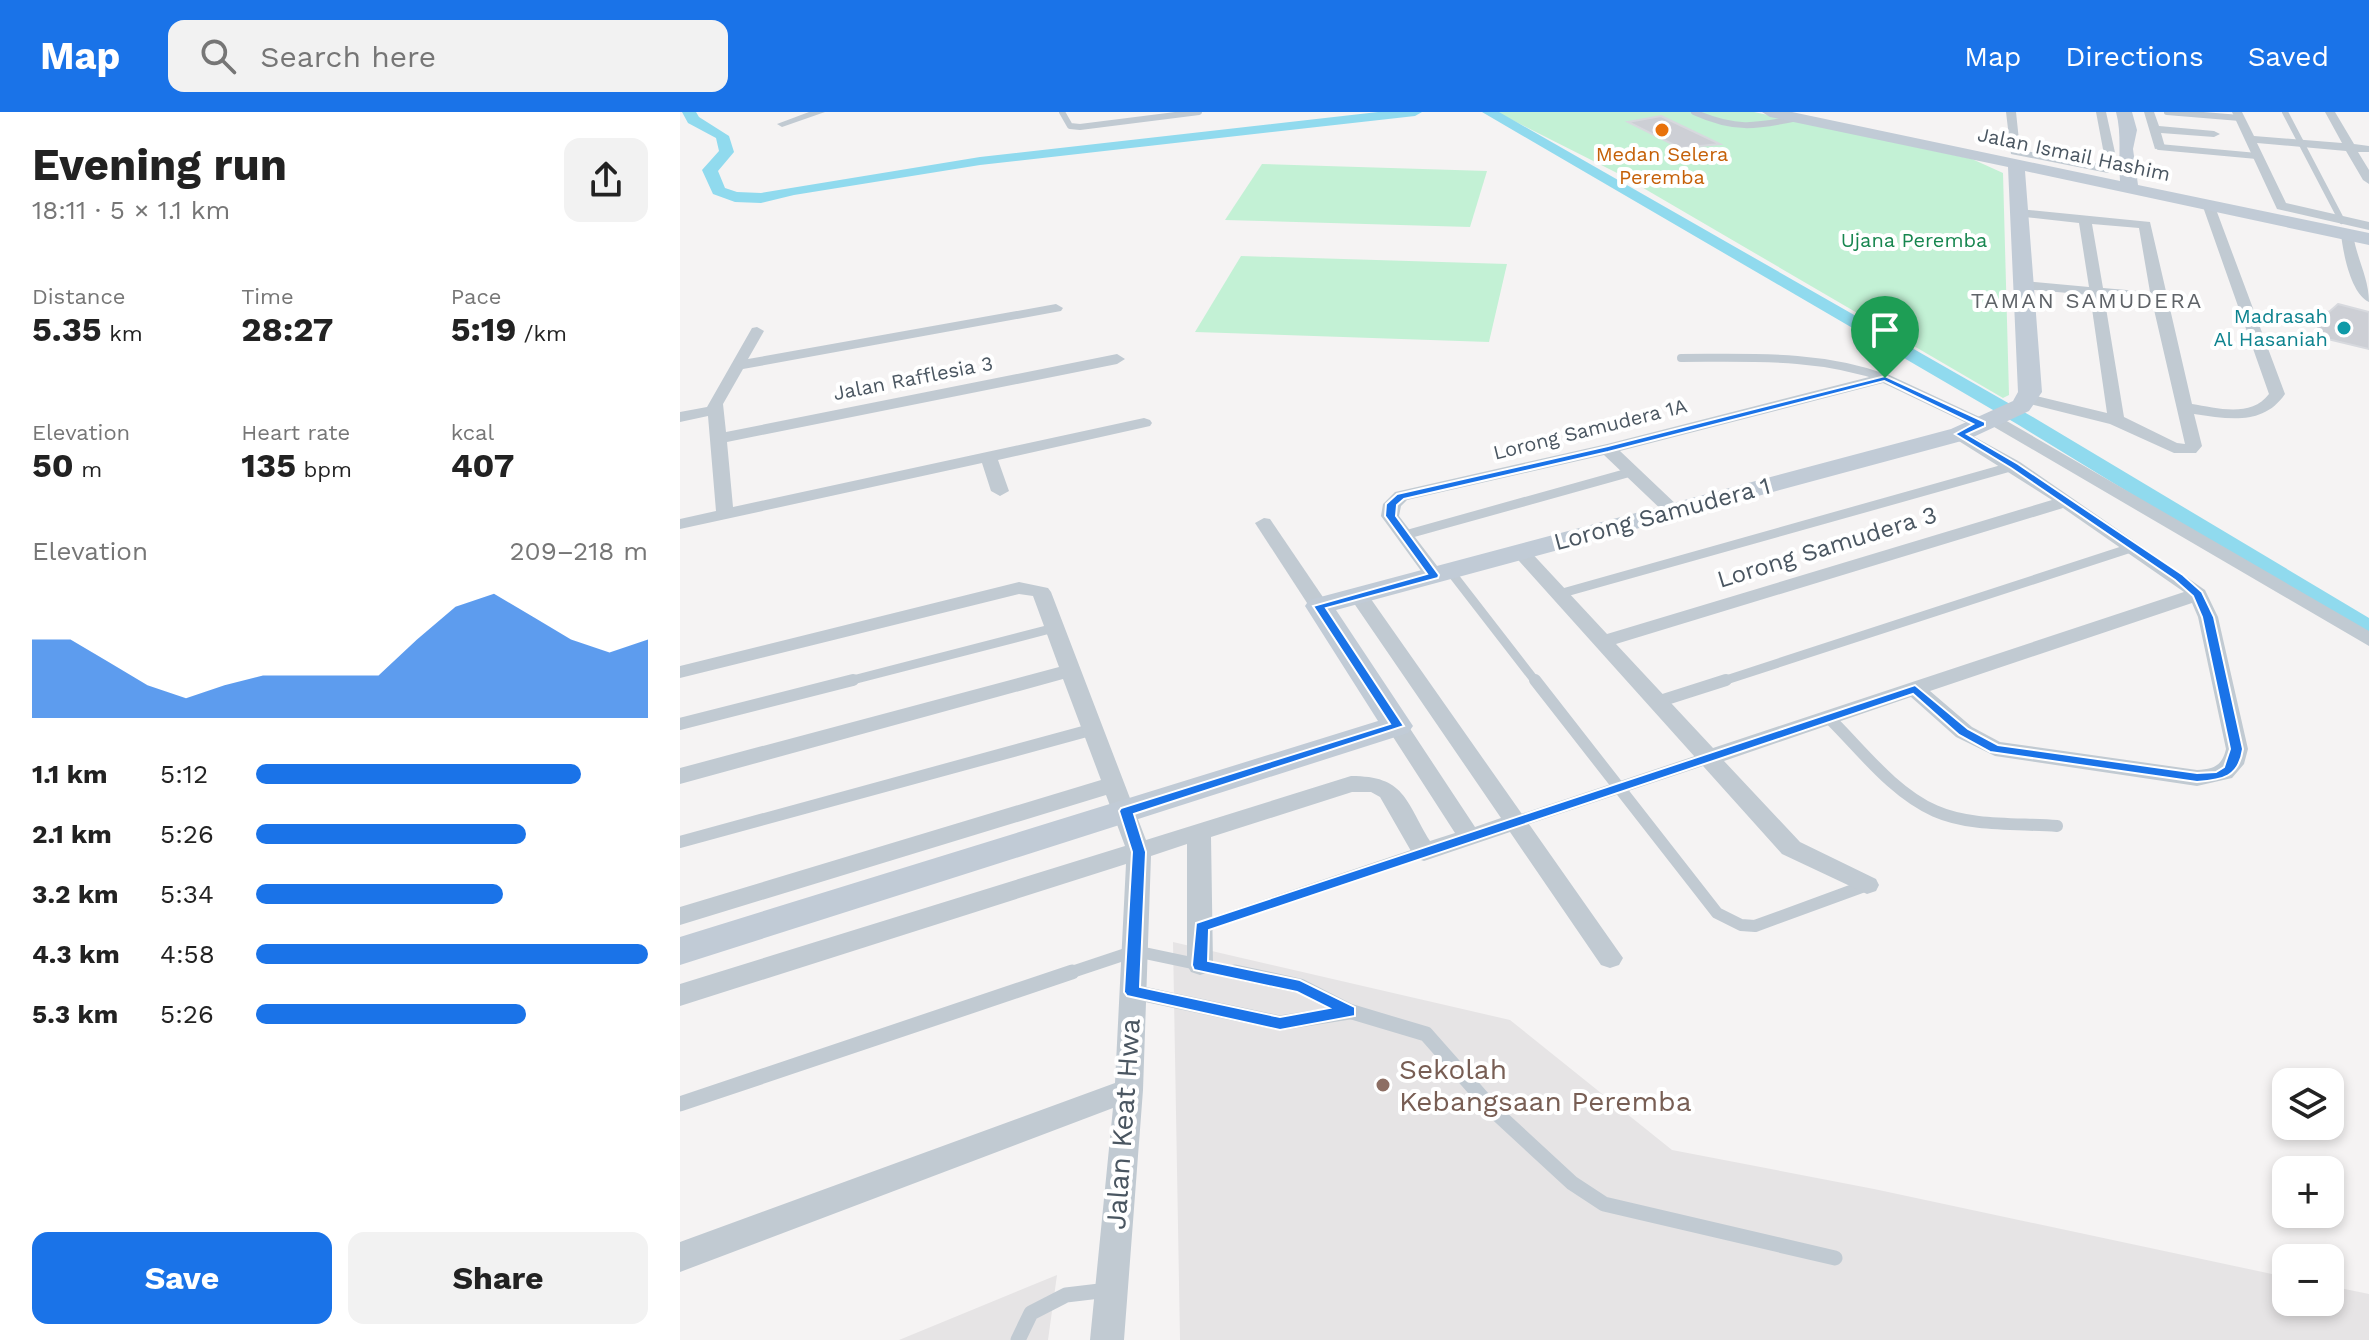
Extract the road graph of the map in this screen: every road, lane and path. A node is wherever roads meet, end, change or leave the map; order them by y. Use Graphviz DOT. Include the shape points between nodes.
graph roads {
  1 [pos="820,112"];
  2 [pos="1062,112"];
  3 [pos="1199,112"];
  4 [pos="1694,112"];
  5 [pos="1770,112"];
  6 [pos="2011,112"];
  7 [pos="2101,112"];
  8 [pos="2124,112"];
  9 [pos="2149,112"];
  10 [pos="2167,112"];
  11 [pos="2285,112"];
  12 [pos="2330,112"];
  13 [pos="1174,114"];
  14 [pos="2238,115"];
  15 [pos="1797,118"];
  16 [pos="782,124"];
  17 [pos="2154,129"];
  18 [pos="2214,134"];
  19 [pos="2250,139"];
  20 [pos="2301,144"];
  21 [pos="2159,147"];
  22 [pos="2350,148"];
  23 [pos="2369,149"];
  24 [pos="2257,156"];
  25 [pos="2016,165"];
  26 [pos="2369,180"];
  27 [pos="2130,188"];
  28 [pos="2208,204"];
  29 [pos="2019,213"];
  30 [pos="2085,218"];
  31 [pos="2369,226"];
  32 [pos="2345,227"];
  33 [pos="2369,239"];
  34 [pos="2023,285"];
  35 [pos="2096,292"];
  36 [pos="2158,297"];
  37 [pos="2369,298"];
  38 [pos="1056,308"];
  39 [pos="757,331"];
  40 [pos="1681,358"];
  41 [pos="1117,359"];
  42 [pos="736,366"];
  43 [pos="1885,378"];
  44 [pos="2186,408"];
  45 [pos="715,410"];
  46 [pos="1997,416"];
  47 [pos="680,417"];
  48 [pos="2116,420"];
  49 [pos="1144,423"];
  50 [pos="718,439"];
  51 [pos="1608,449"];
  52 [pos="988,457"];
  53 [pos="2014,466"];
  54 [pos="1631,472"];
  55 [pos="1000,491"];
  56 [pos="2066,501"];
  57 [pos="1673,511"];
  58 [pos="725,514"];
  59 [pos="1264,523"];
  60 [pos="680,524"];
  61 [pos="1405,535"];
  62 [pos="2134,547"];
  63 [pos="1520,552"];
  64 [pos="1442,573"];
  65 [pos="1559,594"];
  66 [pos="2198,594"];
  67 [pos="1359,596"];
  68 [pos="1319,606"];
  69 [pos="1054,628"];
  70 [pos="2369,640"];
  71 [pos="1602,642"];
  72 [pos="1071,670"];
  73 [pos="680,672"];
  74 [pos="1915,689"];
  75 [pos="1657,702"];
  76 [pos="1828,717"];
  77 [pos="680,724"];
  78 [pos="1397,726"];
  79 [pos="1094,729"];
  80 [pos="1708,758"];
  81 [pos="680,776"];
  82 [pos="1617,788"];
  83 [pos="1120,798"];
  84 [pos="1516,822"];
  85 [pos="2057,826"];
  86 [pos="1199,832"];
  87 [pos="1470,837"];
  88 [pos="680,842"];
  89 [pos="1139,852"];
  90 [pos="1424,852"];
  91 [pos="1867,885"];
  92 [pos="680,916"];
  93 [pos="1201,927"];
  94 [pos="680,951"];
  95 [pos="1135,951"];
  96 [pos="1610,958"];
  97 [pos="1200,965"];
  98 [pos="1132,992"];
  99 [pos="680,995"];
  100 [pos="1349,1011"];
  101 [pos="1129,1090"];
  102 [pos="680,1104"];
  103 [pos="680,1257"];
  104 [pos="1835,1258"];
  105 [pos="1111,1290"];
  106 [pos="1018,1340"];
  107 [pos="1107,1340"];
  1 -- 16 [label="street"];
  2 -- 13 [label="lane" via="1070,126 1080,127"];
  3 -- 13 [label="lane"];
  4 -- 15 [label="lane" via="1736,127"];
  5 -- 15 [label="street, Jalan Ismail Hashim"];
  6 -- 7 [label="street" via="2019,154 2108,169 2112,166"];
  8 -- 27 [label="street"];
  9 -- 17 [label="street"];
  10 -- 14 [label="lane"];
  11 -- 20 [label="lane"];
  12 -- 22 [label="street"];
  14 -- 19 [label="street"];
  15 -- 25 [label="street, Jalan Ismail Hashim"];
  17 -- 18 [label="street"];
  17 -- 21 [label="street"];
  19 -- 20 [label="street"];
  19 -- 24 [label="street"];
  20 -- 22 [label="street"];
  20 -- 32 [label="lane"];
  21 -- 24 [label="lane"];
  22 -- 23 [label="street"];
  22 -- 26 [label="street"];
  24 -- 32 [label="street" via="2284,208"];
  25 -- 27 [label="street, Jalan Ismail Hashim"];
  25 -- 29 [label="street"];
  27 -- 28 [label="street, Jalan Ismail Hashim"];
  28 -- 32 [label="street, Jalan Ismail Hashim"];
  28 -- 44 [label="street" via="2277,394 2258,412 2242,415"];
  29 -- 30 [label="street"];
  29 -- 34 [label="street"];
  30 -- 35 [label="street"];
  30 -- 36 [label="street" via="2145,225"];
  31 -- 32 [label="street"];
  32 -- 33 [label="street, Jalan Ismail Hashim"];
  32 -- 37 [label="street" via="2350,260"];
  34 -- 35 [label="street"];
  34 -- 46 [label="street"];
  35 -- 36 [label="street"];
  35 -- 48 [label="street"];
  36 -- 44 [label="street"];
  38 -- 42 [label="street"];
  39 -- 42 [label="street"];
  40 -- 43 [label="lane" via="1821,362"];
  41 -- 50 [label="street, Jalan Rafflesia 3"];
  42 -- 45 [label="street"];
  43 -- 46 [label="street"];
  43 -- 51 [label="street, Lorong Samudera 1A"];
  44 -- 48 [label="street" via="2194,446 2190,449 2174,448"];
  45 -- 47 [label="street"];
  45 -- 50 [label="street"];
  46 -- 48 [label="street"];
  46 -- 53 [label="street"];
  46 -- 57 [label="street, Lorong Samudera 1"];
  46 -- 70 [label="street"];
  49 -- 52 [label="street"];
  50 -- 58 [label="street"];
  51 -- 54 [label="street"];
  51 -- 61 [label="street, Lorong Samudera 1A" via="1401,496 1389,510"];
  52 -- 55 [label="street"];
  52 -- 58 [label="street"];
  53 -- 56 [label="street"];
  53 -- 65 [label="lane"];
  54 -- 57 [label="street"];
  54 -- 61 [label="lane"];
  56 -- 62 [label="street"];
  56 -- 71 [label="street, Lorong Samudera 3"];
  57 -- 63 [label="street, Lorong Samudera 1"];
  58 -- 60 [label="street"];
  59 -- 68 [label="street"];
  61 -- 64 [label="street, Lorong Samudera 1A"];
  62 -- 66 [label="street"];
  62 -- 75 [label="lane"];
  63 -- 64 [label="street, Lorong Samudera 1"];
  63 -- 65 [label="street"];
  64 -- 67 [label="street, Lorong Samudera 1"];
  64 -- 82 [label="lane" via="1532,672"];
  65 -- 71 [label="street"];
  66 -- 74 [label="street"];
  66 -- 74 [label="street" via="2208,617 2237,749 2235,762 2218,776 2197,778 1995,749 1964,732"];
  67 -- 68 [label="street, Lorong Samudera 1"];
  67 -- 84 [label="street"];
  68 -- 78 [label="street"];
  69 -- 72 [label="street, Jalan Keat Hwa"];
  69 -- 73 [label="street, Jalan Keat Hwa" via="1041,592 1019,588"];
  69 -- 77 [label="lane"];
  71 -- 75 [label="street"];
  72 -- 79 [label="street, Jalan Keat Hwa"];
  72 -- 81 [label="street"];
  74 -- 76 [label="street"];
  75 -- 80 [label="street"];
  76 -- 80 [label="street"];
  76 -- 85 [label="lane" via="1911,796 1935,811"];
  78 -- 83 [label="street"];
  78 -- 87 [label="street"];
  79 -- 83 [label="street, Jalan Keat Hwa"];
  79 -- 88 [label="lane"];
  80 -- 82 [label="lane"];
  80 -- 91 [label="street" via="1791,848"];
  82 -- 84 [label="lane"];
  82 -- 91 [label="lane" via="1713,910 1741,925 1755,926"];
  83 -- 89 [label="street, Jalan Keat Hwa"];
  83 -- 92 [label="street"];
  83 -- 94 [label="street"];
  84 -- 87 [label="street"];
  84 -- 96 [label="street"];
  86 -- 89 [label="street"];
  86 -- 90 [label="street" via="1351,784 1375,784 1389,792"];
  86 -- 93 [label="street"];
  87 -- 90 [label="street"];
  89 -- 95 [label="street, Jalan Keat Hwa"];
  89 -- 99 [label="street"];
  90 -- 93 [label="lane"];
  93 -- 97 [label="street"];
  95 -- 97 [label="lane"];
  95 -- 98 [label="street, Jalan Keat Hwa"];
  95 -- 102 [label="lane"];
  97 -- 100 [label="lane" via="1300,986"];
  98 -- 100 [label="lane" via="1280,1023"];
  98 -- 101 [label="street, Jalan Keat Hwa"];
  100 -- 104 [label="lane" via="1426,1034 1494,1111 1572,1183 1604,1204"];
  101 -- 103 [label="street"];
  101 -- 105 [label="street, Jalan Keat Hwa"];
  105 -- 106 [label="lane" via="1066,1295 1031,1313"];
  105 -- 107 [label="street, Jalan Keat Hwa"];
}
